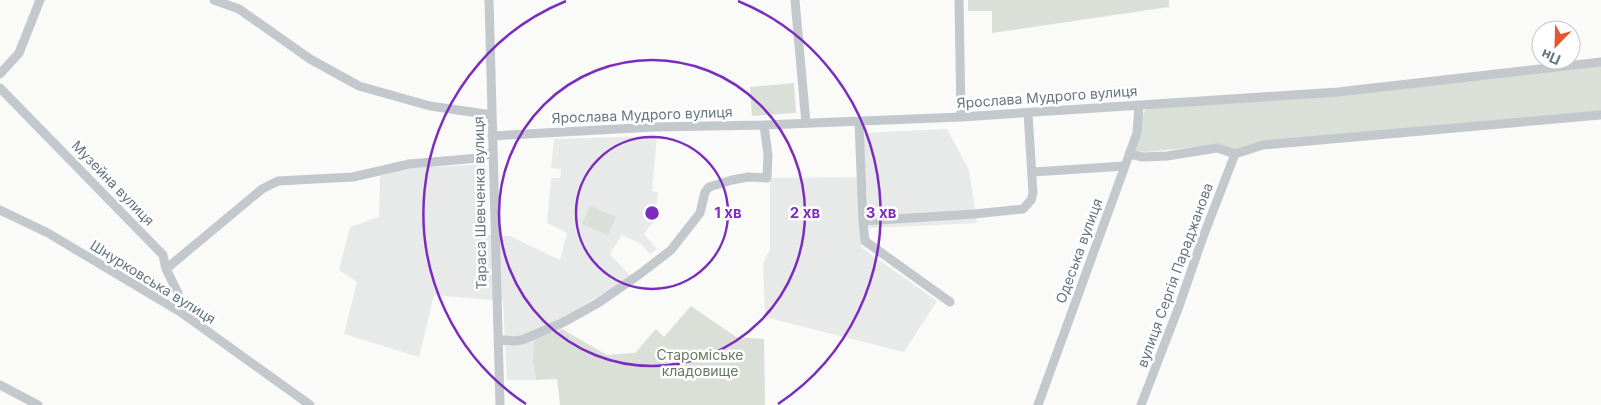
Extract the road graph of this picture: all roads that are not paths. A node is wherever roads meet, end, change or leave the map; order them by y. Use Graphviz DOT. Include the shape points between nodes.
graph roads {
  1 [pos="40,0"];
  2 [pos="214,0"];
  3 [pos="489,0"];
  4 [pos="795,0"];
  5 [pos="958,0"];
  6 [pos="241,5"];
  7 [pos="1601,62"];
  8 [pos="0,74"];
  9 [pos="0,88"];
  10 [pos="1139,105"];
  11 [pos="1028,113"];
  12 [pos="492,115"];
  13 [pos="1601,115"];
  14 [pos="961,117"];
  15 [pos="859,122"];
  16 [pos="806,123"];
  17 [pos="764,125"];
  18 [pos="492,136"];
  19 [pos="493,152"];
  20 [pos="1129,154"];
  21 [pos="1235,154"];
  22 [pos="1125,166"];
  23 [pos="1033,172"];
  24 [pos="0,210"];
  25 [pos="863,221"];
  26 [pos="166,269"];
  27 [pos="950,302"];
  28 [pos="182,313"];
  29 [pos="498,339"];
  30 [pos="0,385"];
  31 [pos="38,405"];
  32 [pos="310,405"];
  33 [pos="500,405"];
  34 [pos="1038,405"];
  35 [pos="1141,405"];
  1 -- 8 [label="street" via="19,53"];
  2 -- 6 [label="street"];
  3 -- 12 [label="street, Тараса Шевченка вулиця"];
  4 -- 16 [label="street"];
  5 -- 14 [label="street"];
  6 -- 12 [label="street" via="310,59 359,86 430,106"];
  7 -- 10 [label="street, Ярослава Мудрого вулиця" via="1338,92"];
  9 -- 26 [label="street, Музейна вулиця" via="158,248"];
  10 -- 11 [label="street, Ярослава Мудрого вулиця"];
  10 -- 20 [label="street, Одеська вулиця" via="1137,133"];
  11 -- 14 [label="street, Ярослава Мудрого вулиця"];
  11 -- 23 [label="street"];
  12 -- 18 [label="street, Тараса Шевченка вулиця"];
  13 -- 21 [label="street" via="1263,145"];
  14 -- 15 [label="street, Ярослава Мудрого вулиця"];
  15 -- 16 [label="street, Ярослава Мудрого вулиця"];
  15 -- 25 [label="street"];
  16 -- 17 [label="street, Ярослава Мудрого вулиця"];
  17 -- 18 [label="street, Ярослава Мудрого вулиця"];
  17 -- 29 [label="street" via="767,178 748,177 709,187 700,213 671,250 598,303 522,340"];
  18 -- 19 [label="street, Тараса Шевченка вулиця"];
  19 -- 26 [label="street" via="479,158 410,164 353,177 278,181 262,189"];
  19 -- 29 [label="street, Тараса Шевченка вулиця"];
  20 -- 21 [label="street" via="1167,156 1217,148"];
  20 -- 22 [label="street, Одеська вулиця"];
  21 -- 35 [label="street, вулиця Сергія Параджанова"];
  22 -- 23 [label="street"];
  22 -- 34 [label="street, Одеська вулиця"];
  23 -- 25 [label="street" via="1032,200 1023,208"];
  24 -- 28 [label="street, Шнурковська вулиця" via="48,233"];
  25 -- 27 [label="street" via="865,241"];
  26 -- 28 [label="street, Музейна вулиця" via="178,293"];
  28 -- 32 [label="street, Шнурковська вулиця"];
  29 -- 33 [label="street, Тараса Шевченка вулиця"];
  30 -- 31 [label="street"];
}
